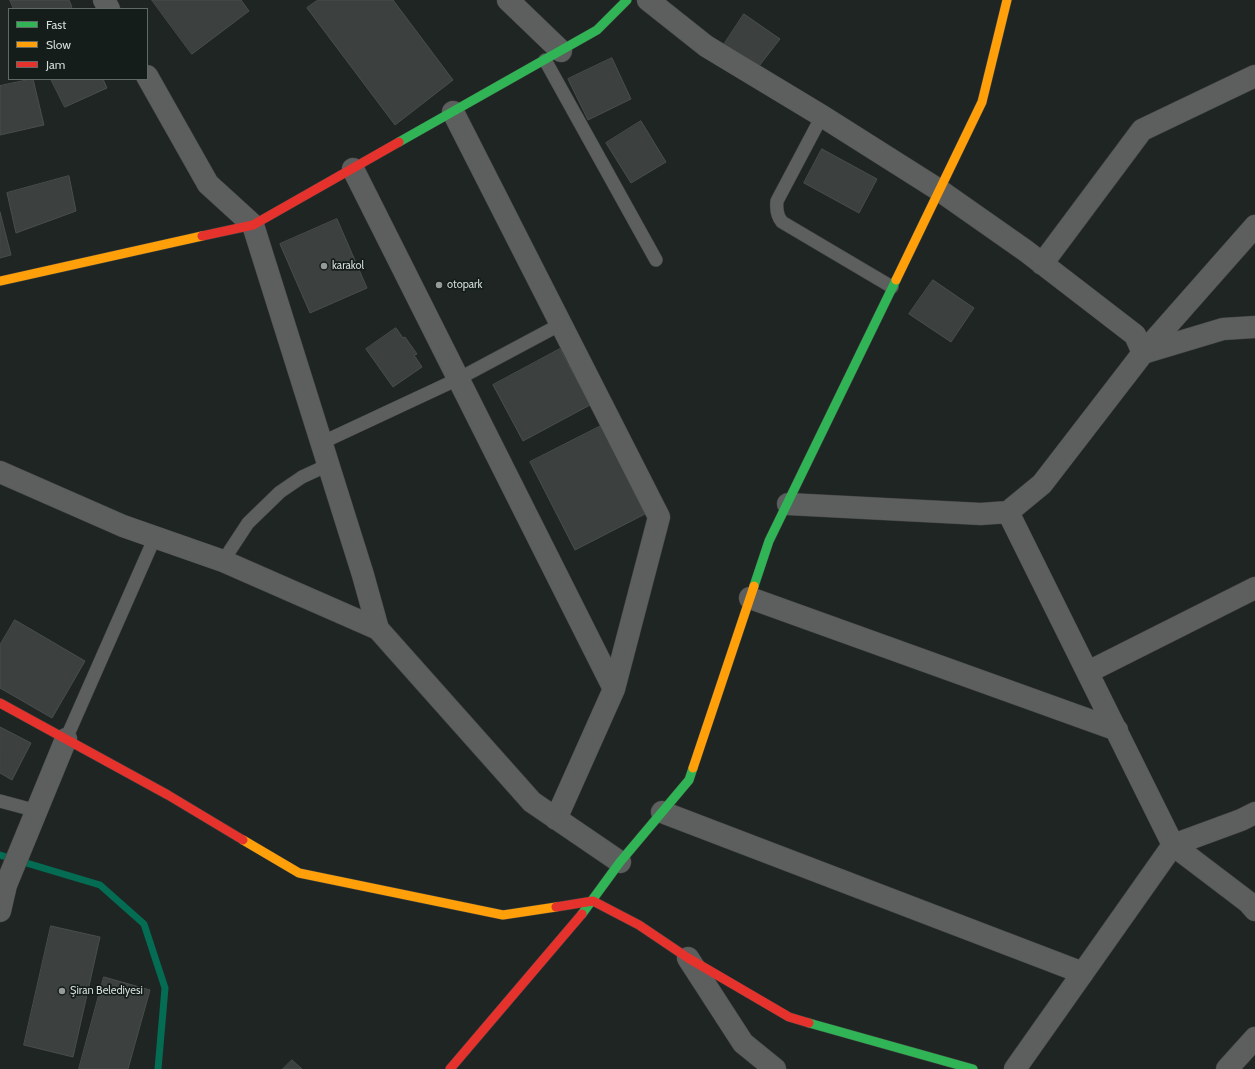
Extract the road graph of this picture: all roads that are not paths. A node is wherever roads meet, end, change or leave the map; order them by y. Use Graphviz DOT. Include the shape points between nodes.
graph roads {
  1 [pos="508,0"];
  2 [pos="627,0"];
  3 [pos="648,0"];
  4 [pos="1007,0"];
  5 [pos="553,55"];
  6 [pos="1255,76"];
  7 [pos="148,78"];
  8 [pos="453,112"];
  9 [pos="822,116"];
  10 [pos="353,169"];
  11 [pos="939,190"];
  12 [pos="253,225"];
  13 [pos="1255,226"];
  14 [pos="656,260"];
  15 [pos="1042,264"];
  16 [pos="0,281"];
  17 [pos="892,287"];
  18 [pos="561,324"];
  19 [pos="1255,326"];
  20 [pos="1143,353"];
  21 [pos="458,379"];
  22 [pos="321,443"];
  23 [pos="328,465"];
  24 [pos="0,472"];
  25 [pos="788,504"];
  26 [pos="1008,512"];
  27 [pos="155,537"];
  28 [pos="223,561"];
  29 [pos="1255,588"];
  30 [pos="750,598"];
  31 [pos="378,629"];
  32 [pos="1088,672"];
  33 [pos="614,689"];
  34 [pos="0,703"];
  35 [pos="1117,730"];
  36 [pos="66,739"];
  37 [pos="0,801"];
  38 [pos="36,811"];
  39 [pos="662,812"];
  40 [pos="1255,813"];
  41 [pos="556,819"];
  42 [pos="1173,845"];
  43 [pos="620,862"];
  44 [pos="593,901"];
  45 [pos="1255,910"];
  46 [pos="0,911"];
  47 [pos="688,958"];
  48 [pos="1083,973"];
  49 [pos="1255,1038"];
  50 [pos="450,1069"];
  51 [pos="775,1069"];
  52 [pos="974,1069"];
  53 [pos="1015,1069"];
  54 [pos="1227,1069"];
  1 -- 5 [label="street"];
  2 -- 5 [label="street" via="597,30"];
  3 -- 9 [label="street" via="706,46"];
  4 -- 11 [label="street" via="982,102"];
  5 -- 8 [label="street"];
  5 -- 14 [label="lane"];
  6 -- 15 [label="street" via="1142,130"];
  7 -- 12 [label="street" via="208,184"];
  8 -- 10 [label="street"];
  8 -- 18 [label="street"];
  9 -- 11 [label="street"];
  9 -- 17 [label="lane" via="777,201 779,218"];
  10 -- 12 [label="street"];
  10 -- 21 [label="street"];
  11 -- 15 [label="street"];
  11 -- 17 [label="street"];
  12 -- 16 [label="street"];
  12 -- 22 [label="street"];
  13 -- 20 [label="street"];
  15 -- 20 [label="street" via="1135,335"];
  17 -- 25 [label="street"];
  18 -- 21 [label="lane"];
  18 -- 33 [label="street" via="659,517"];
  19 -- 20 [label="street" via="1224,329"];
  20 -- 26 [label="street" via="1042,484"];
  21 -- 22 [label="lane"];
  21 -- 33 [label="street"];
  22 -- 23 [label="street"];
  23 -- 28 [label="lane" via="302,476 280,492 248,523"];
  23 -- 31 [label="street"];
  24 -- 27 [label="street" via="123,526"];
  25 -- 26 [label="street" via="981,514"];
  25 -- 30 [label="street" via="769,541"];
  26 -- 32 [label="street"];
  27 -- 28 [label="street"];
  27 -- 36 [label="lane"];
  28 -- 31 [label="street"];
  29 -- 32 [label="street"];
  30 -- 35 [label="street"];
  30 -- 39 [label="street" via="689,780"];
  31 -- 41 [label="street" via="532,802"];
  32 -- 35 [label="street"];
  33 -- 41 [label="street"];
  34 -- 36 [label="street"];
  35 -- 42 [label="street"];
  36 -- 38 [label="street"];
  36 -- 44 [label="street" via="168,795 299,873 503,915"];
  37 -- 38 [label="lane"];
  38 -- 46 [label="street" via="6,886"];
  39 -- 43 [label="street"];
  39 -- 48 [label="street"];
  40 -- 42 [label="street"];
  41 -- 43 [label="street"];
  42 -- 45 [label="street"];
  42 -- 48 [label="street"];
  43 -- 44 [label="street"];
  44 -- 47 [label="street" via="639,925"];
  44 -- 50 [label="street"];
  47 -- 51 [label="street" via="743,1043"];
  47 -- 52 [label="street" via="789,1017"];
  48 -- 53 [label="street"];
  49 -- 54 [label="street"];
}
